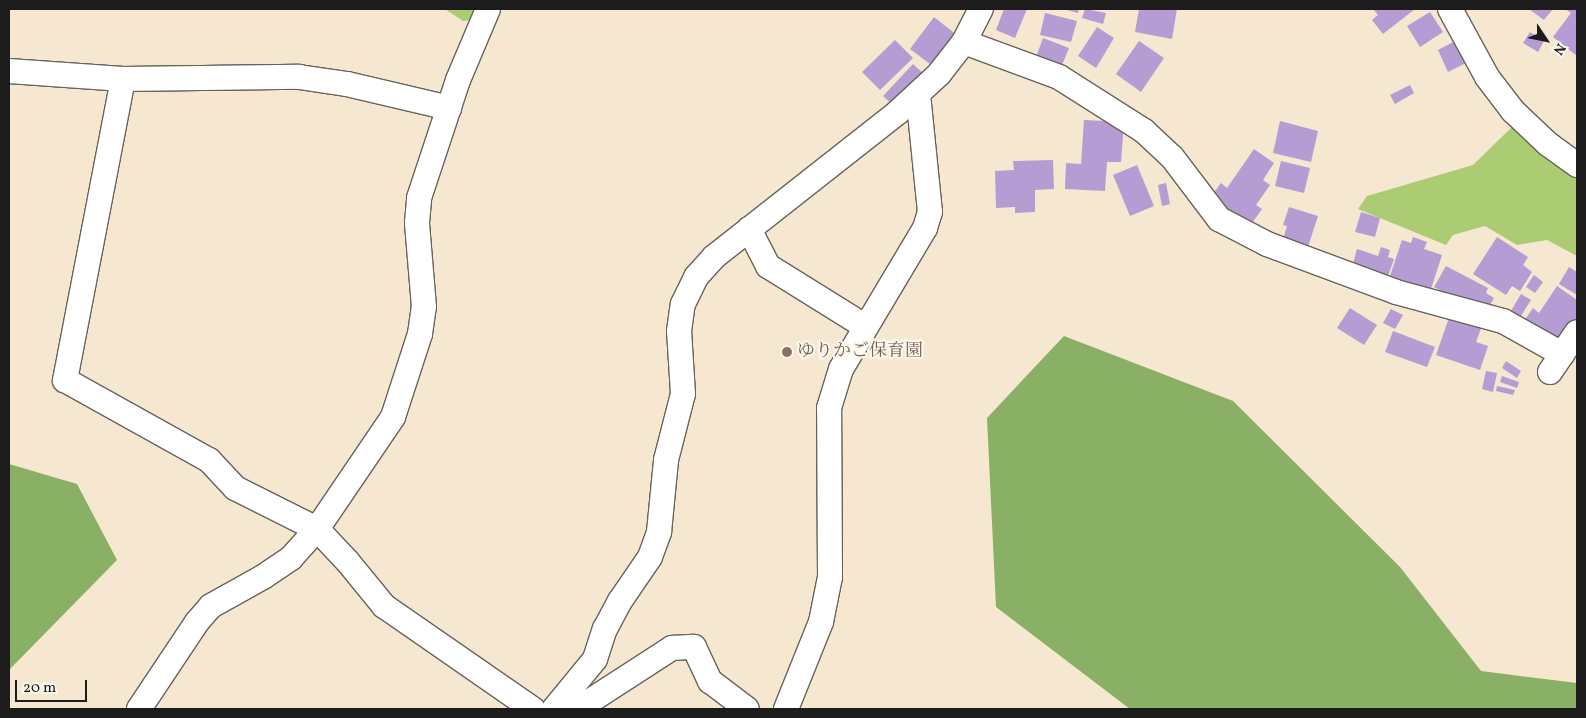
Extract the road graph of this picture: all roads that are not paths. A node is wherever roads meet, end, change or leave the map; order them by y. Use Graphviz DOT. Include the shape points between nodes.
graph roads {
  1 [pos="488,9"];
  2 [pos="981,9"];
  3 [pos="1450,9"];
  4 [pos="964,42"];
  5 [pos="9,71"];
  6 [pos="123,79"];
  7 [pos="918,94"];
  8 [pos="449,108"];
  9 [pos="1577,165"];
  10 [pos="749,229"];
  11 [pos="866,327"];
  12 [pos="1577,332"];
  13 [pos="317,529"];
  14 [pos="138,709"];
  15 [pos="533,709"];
  16 [pos="554,709"];
  17 [pos="569,709"];
  18 [pos="747,709"];
  19 [pos="786,709"];
  1 -- 8 [label="street"];
  2 -- 4 [label="street"];
  3 -- 9 [label="street" via="1487,77 1513,111 1548,144"];
  4 -- 7 [label="street"];
  4 -- 12 [label="street" via="1059,77 1144,131 1172,157 1219,220 1267,244 1396,292 1503,322 1556,363"];
  5 -- 6 [label="street"];
  6 -- 8 [label="street" via="299,77 347,84"];
  6 -- 13 [label="street" via="65,380 210,460 235,488"];
  7 -- 10 [label="street"];
  7 -- 11 [label="street" via="930,212 925,228"];
  8 -- 13 [label="street" via="419,198 417,224 424,307 412,364 393,417"];
  10 -- 11 [label="street" via="768,266"];
  10 -- 16 [label="street" via="714,257 696,277 683,304 679,331 683,394 666,460 659,532 650,557 605,629 596,659"];
  11 -- 19 [label="street" via="841,369 829,408 830,577 821,622"];
  13 -- 14 [label="street" via="292,558 211,606"];
  13 -- 15 [label="street" via="384,606"];
  17 -- 18 [label="street" via="590,701 672,648 694,647 710,681"];
}
